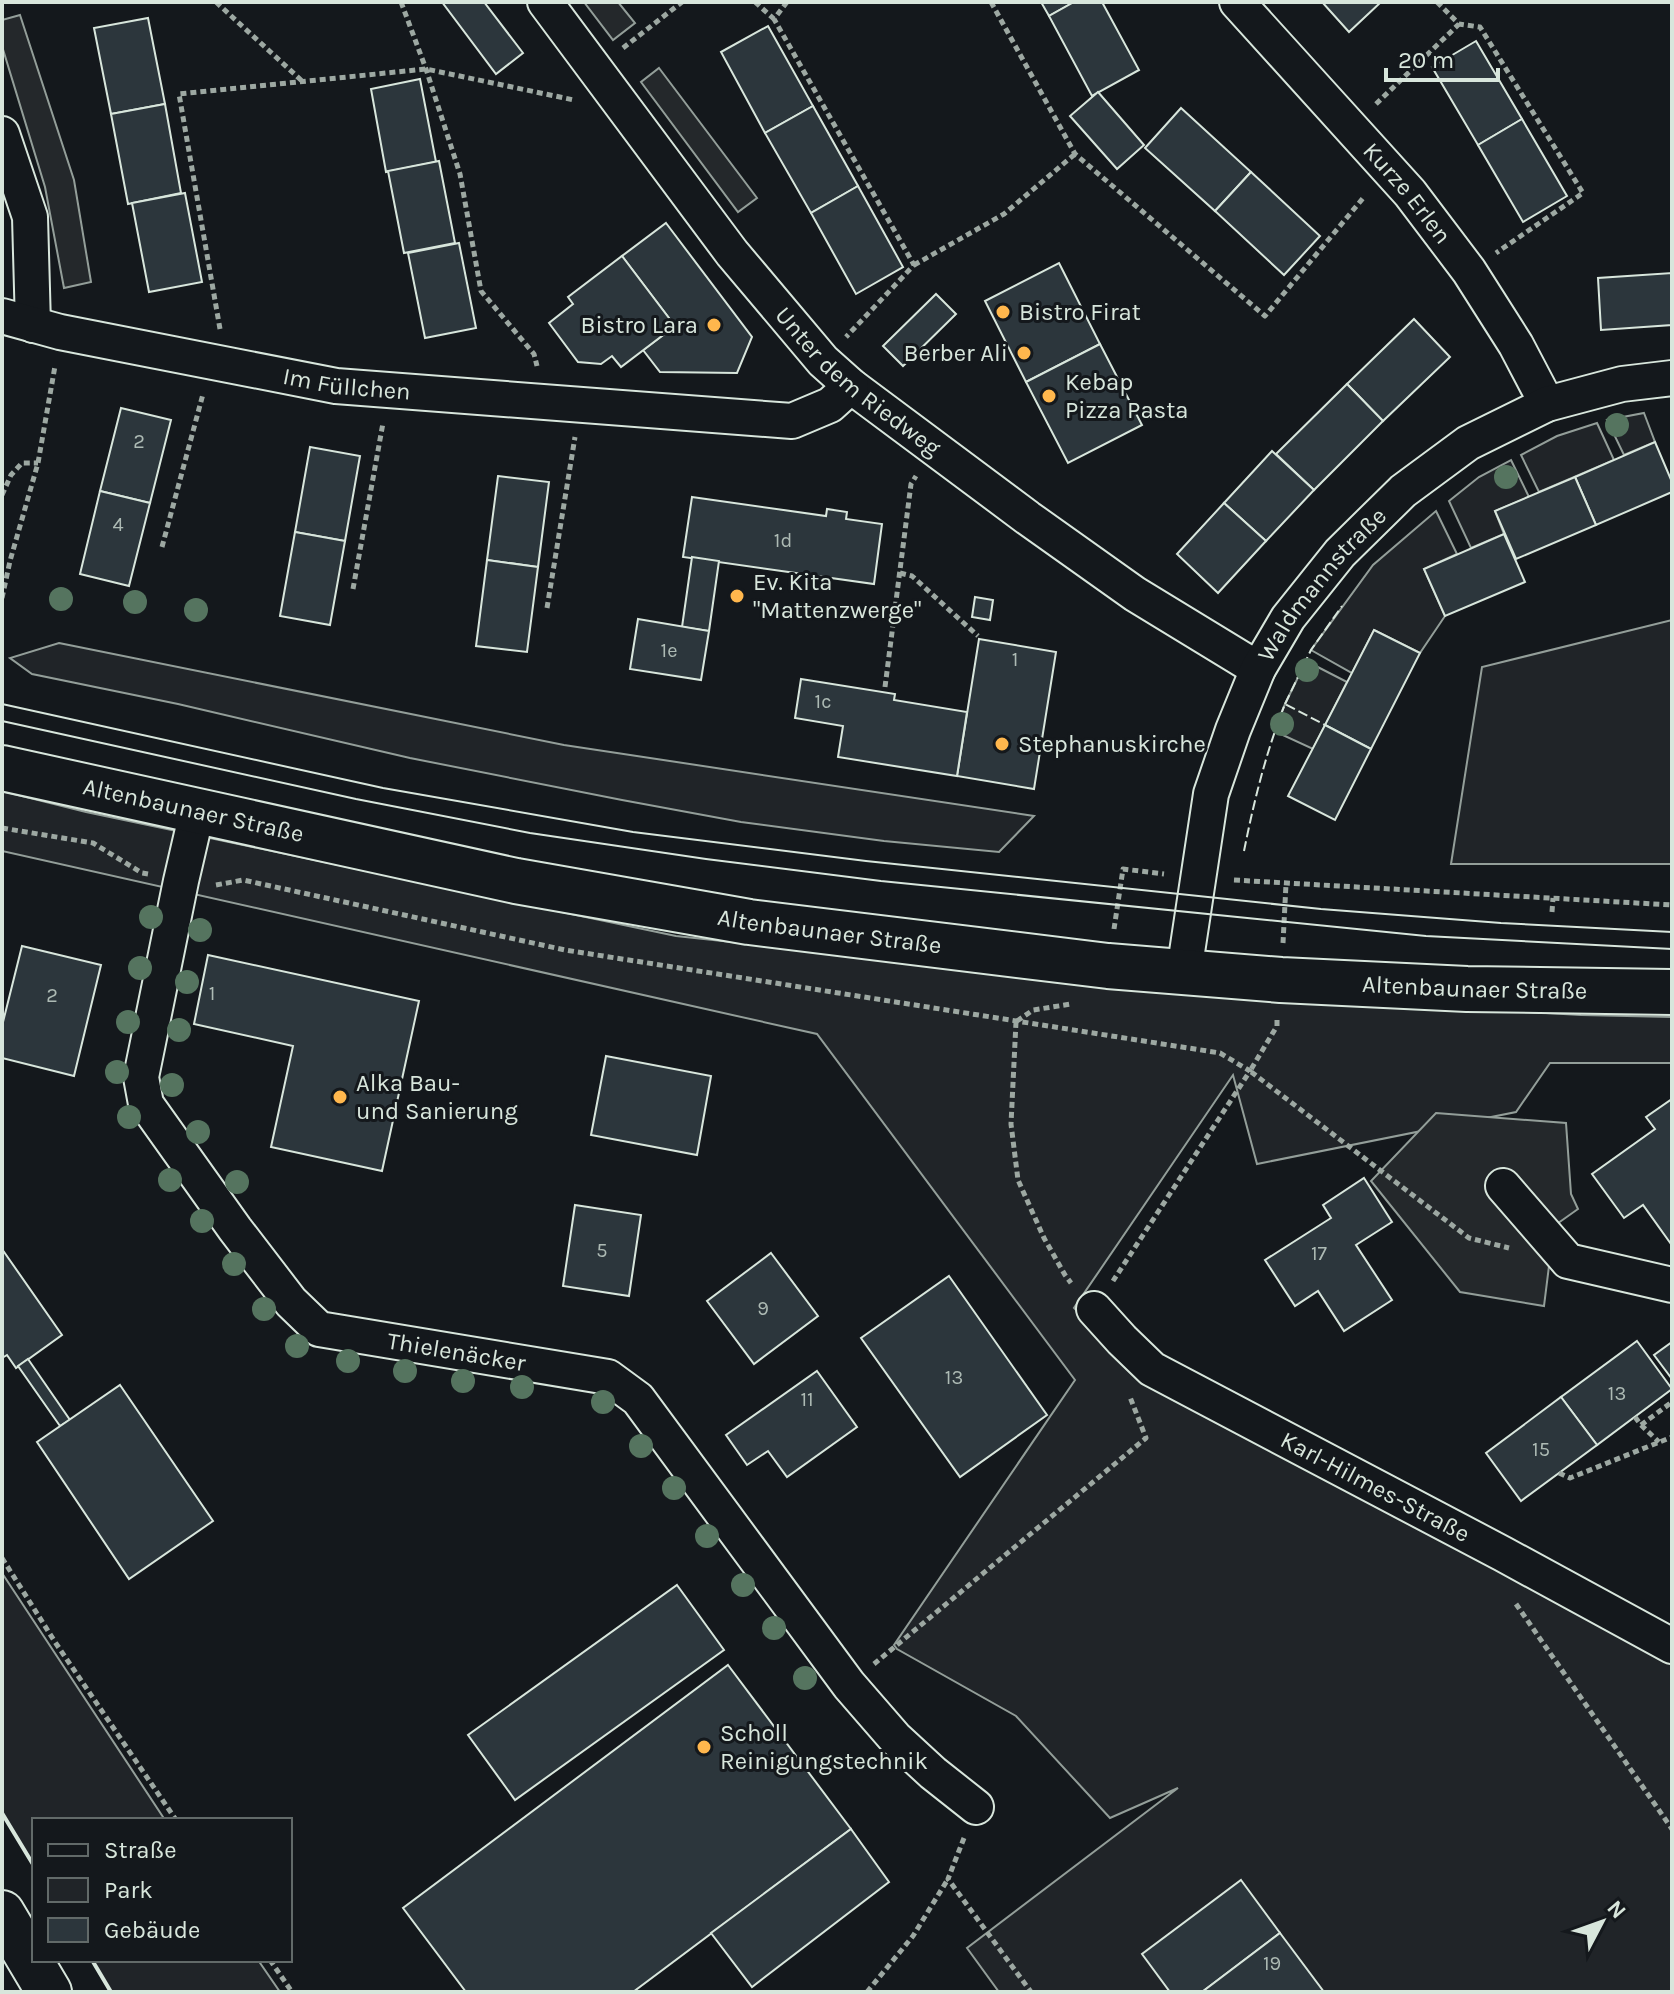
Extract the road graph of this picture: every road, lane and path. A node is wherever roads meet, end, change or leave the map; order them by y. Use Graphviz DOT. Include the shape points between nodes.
graph roads {
  1 [pos="216,2"];
  2 [pos="401,2"];
  3 [pos="545,2"];
  4 [pos="682,2"];
  5 [pos="755,2"];
  6 [pos="787,2"];
  7 [pos="991,2"];
  8 [pos="1237,2"];
  9 [pos="1437,2"];
  10 [pos="774,19"];
  11 [pos="1459,24"];
  12 [pos="426,69"];
  13 [pos="596,69"];
  14 [pos="303,81"];
  15 [pos="627,111"];
  16 [pos="1351,127"];
  17 [pos="2,134"];
  18 [pos="1075,154"];
  19 [pos="1388,168"];
  20 [pos="914,265"];
  21 [pos="1469,271"];
  22 [pos="32,324"];
  23 [pos="823,361"];
  24 [pos="220,364"];
  25 [pos="1672,378"];
  26 [pos="851,386"];
  27 [pos="389,390"];
  28 [pos="546,402"];
  29 [pos="581,404"];
  30 [pos="1547,404"];
  31 [pos="933,447"];
  32 [pos="38,463"];
  33 [pos="2,495"];
  34 [pos="162,547"];
  35 [pos="900,573"];
  36 [pos="353,589"];
  37 [pos="2,598"];
  38 [pos="547,608"];
  39 [pos="978,636"];
  40 [pos="1258,669"];
  41 [pos="885,687"];
  42 [pos="2,768"];
  43 [pos="197,812"];
  44 [pos="2,828"];
  45 [pos="1198,878"];
  46 [pos="181,881"];
  47 [pos="1286,884"];
  48 [pos="1346,887"];
  49 [pos="1344,898"];
  50 [pos="1553,898"];
  51 [pos="1672,905"];
  52 [pos="1552,912"];
  53 [pos="1184,972"];
  54 [pos="1281,980"];
  55 [pos="1672,992"];
  56 [pos="1016,1022"];
  57 [pos="1250,1071"];
  58 [pos="1503,1186"];
  59 [pos="1568,1261"];
  60 [pos="1672,1285"];
  61 [pos="1094,1309"];
  62 [pos="1129,1395"];
  63 [pos="1672,1402"];
  64 [pos="1635,1417"];
  65 [pos="1641,1425"];
  66 [pos="1672,1437"];
  67 [pos="1659,1442"];
  68 [pos="1559,1473"];
  69 [pos="1503,1554"];
  70 [pos="2,1558"];
  71 [pos="1672,1646"];
  72 [pos="849,1685"];
  73 [pos="976,1807"];
  74 [pos="175,1818"];
  75 [pos="1672,1829"];
  76 [pos="948,1879"];
  77 [pos="2,1913"];
  78 [pos="271,1962"];
  79 [pos="49,1992"];
  80 [pos="292,1992"];
  81 [pos="867,1992"];
  82 [pos="1031,1992"];
  1 -- 14 [label="path"];
  2 -- 12 [label="path"];
  3 -- 13 [label="street, Unter dem Riedweg"];
  4 -- 13 [label="path"];
  5 -- 10 [label="path"];
  6 -- 10 [label="path"];
  7 -- 18 [label="path"];
  8 -- 16 [label="street, Kurze Erlen"];
  9 -- 11 [label="path"];
  10 -- 20 [label="path"];
  11 -- 16 [label="path"];
  11 -- 21 [label="path" via="1480,27 1583,193"];
  12 -- 14 [label="path"];
  12 -- 15 [label="path"];
  12 -- 28 [label="path" via="460,174 481,291 534,354"];
  13 -- 15 [label="street, Unter dem Riedweg"];
  14 -- 24 [label="path" via="179,94"];
  15 -- 23 [label="street, Unter dem Riedweg" via="732,253"];
  16 -- 19 [label="street, Kurze Erlen"];
  17 -- 22 [label="street" via="30,217"];
  18 -- 19 [label="path" via="1265,316"];
  18 -- 20 [label="path" via="1004,214"];
  19 -- 21 [label="street, Kurze Erlen"];
  20 -- 23 [label="path"];
  21 -- 30 [label="street, Kurze Erlen"];
  22 -- 24 [label="street, Im Füllchen"];
  22 -- 32 [label="path"];
  23 -- 26 [label="street, Unter dem Riedweg"];
  24 -- 27 [label="street, Im Füllchen" via="336,386"];
  24 -- 34 [label="path"];
  25 -- 30 [label="street, Waldmannstraße" via="1622,384"];
  26 -- 29 [label="street, Im Füllchen" via="830,405 792,421"];
  26 -- 31 [label="street, Unter dem Riedweg"];
  27 -- 28 [label="street, Im Füllchen"];
  27 -- 36 [label="path"];
  28 -- 29 [label="street, Im Füllchen"];
  29 -- 38 [label="path"];
  30 -- 40 [label="street, Waldmannstraße" via="1468,443 1403,491 1340,553 1288,618"];
  31 -- 35 [label="path" via="911,484"];
  31 -- 40 [label="street, Unter dem Riedweg" via="1135,594"];
  32 -- 33 [label="path" via="22,463"];
  32 -- 37 [label="path"];
  35 -- 39 [label="path" via="912,576"];
  35 -- 41 [label="path"];
  40 -- 45 [label="street, Waldmannstraße" via="1211,794"];
  42 -- 43 [label="main road, Altenbaunaer Straße"];
  43 -- 46 [label="street, Thielenäcker"];
  43 -- 53 [label="main road, Altenbaunaer Straße" via="516,881 749,922"];
  44 -- 46 [label="path" via="93,843 142,873"];
  45 -- 47 [label="path"];
  45 -- 53 [label="street, Waldmannstraße"];
  46 -- 56 [label="path" via="206,886 243,880 565,950"];
  46 -- 72 [label="street, Thielenäcker" via="141,1077 146,1104 291,1302 319,1329 608,1377 638,1399"];
  47 -- 48 [label="path"];
  47 -- 54 [label="path"];
  48 -- 49 [label="path"];
  48 -- 50 [label="path"];
  50 -- 51 [label="path"];
  50 -- 52 [label="path"];
  53 -- 54 [label="main road, Altenbaunaer Straße"];
  54 -- 55 [label="main road, Altenbaunaer Straße"];
  54 -- 57 [label="path" via="1277,1026"];
  56 -- 57 [label="path" via="1220,1053"];
  56 -- 61 [label="path" via="1011,1124 1018,1180 1065,1275"];
  57 -- 59 [label="path" via="1469,1238"];
  57 -- 61 [label="path"];
  58 -- 59 [label="street"];
  59 -- 60 [label="street"];
  61 -- 69 [label="street, Karl-Hilmes-Straße" via="1152,1369"];
  62 -- 72 [label="path" via="1146,1438"];
  63 -- 65 [label="path"];
  64 -- 65 [label="path"];
  65 -- 67 [label="path"];
  66 -- 67 [label="path"];
  67 -- 68 [label="path" via="1570,1478"];
  69 -- 71 [label="street, Karl-Hilmes-Straße"];
  69 -- 75 [label="path" via="1503,1581 1516,1603"];
  70 -- 74 [label="path"];
  72 -- 73 [label="street, Thielenäcker" via="895,1738"];
  73 -- 76 [label="path"];
  76 -- 81 [label="path" via="913,1936"];
  76 -- 82 [label="path"];
  77 -- 79 [label="main road"];
  78 -- 80 [label="path"];
}
